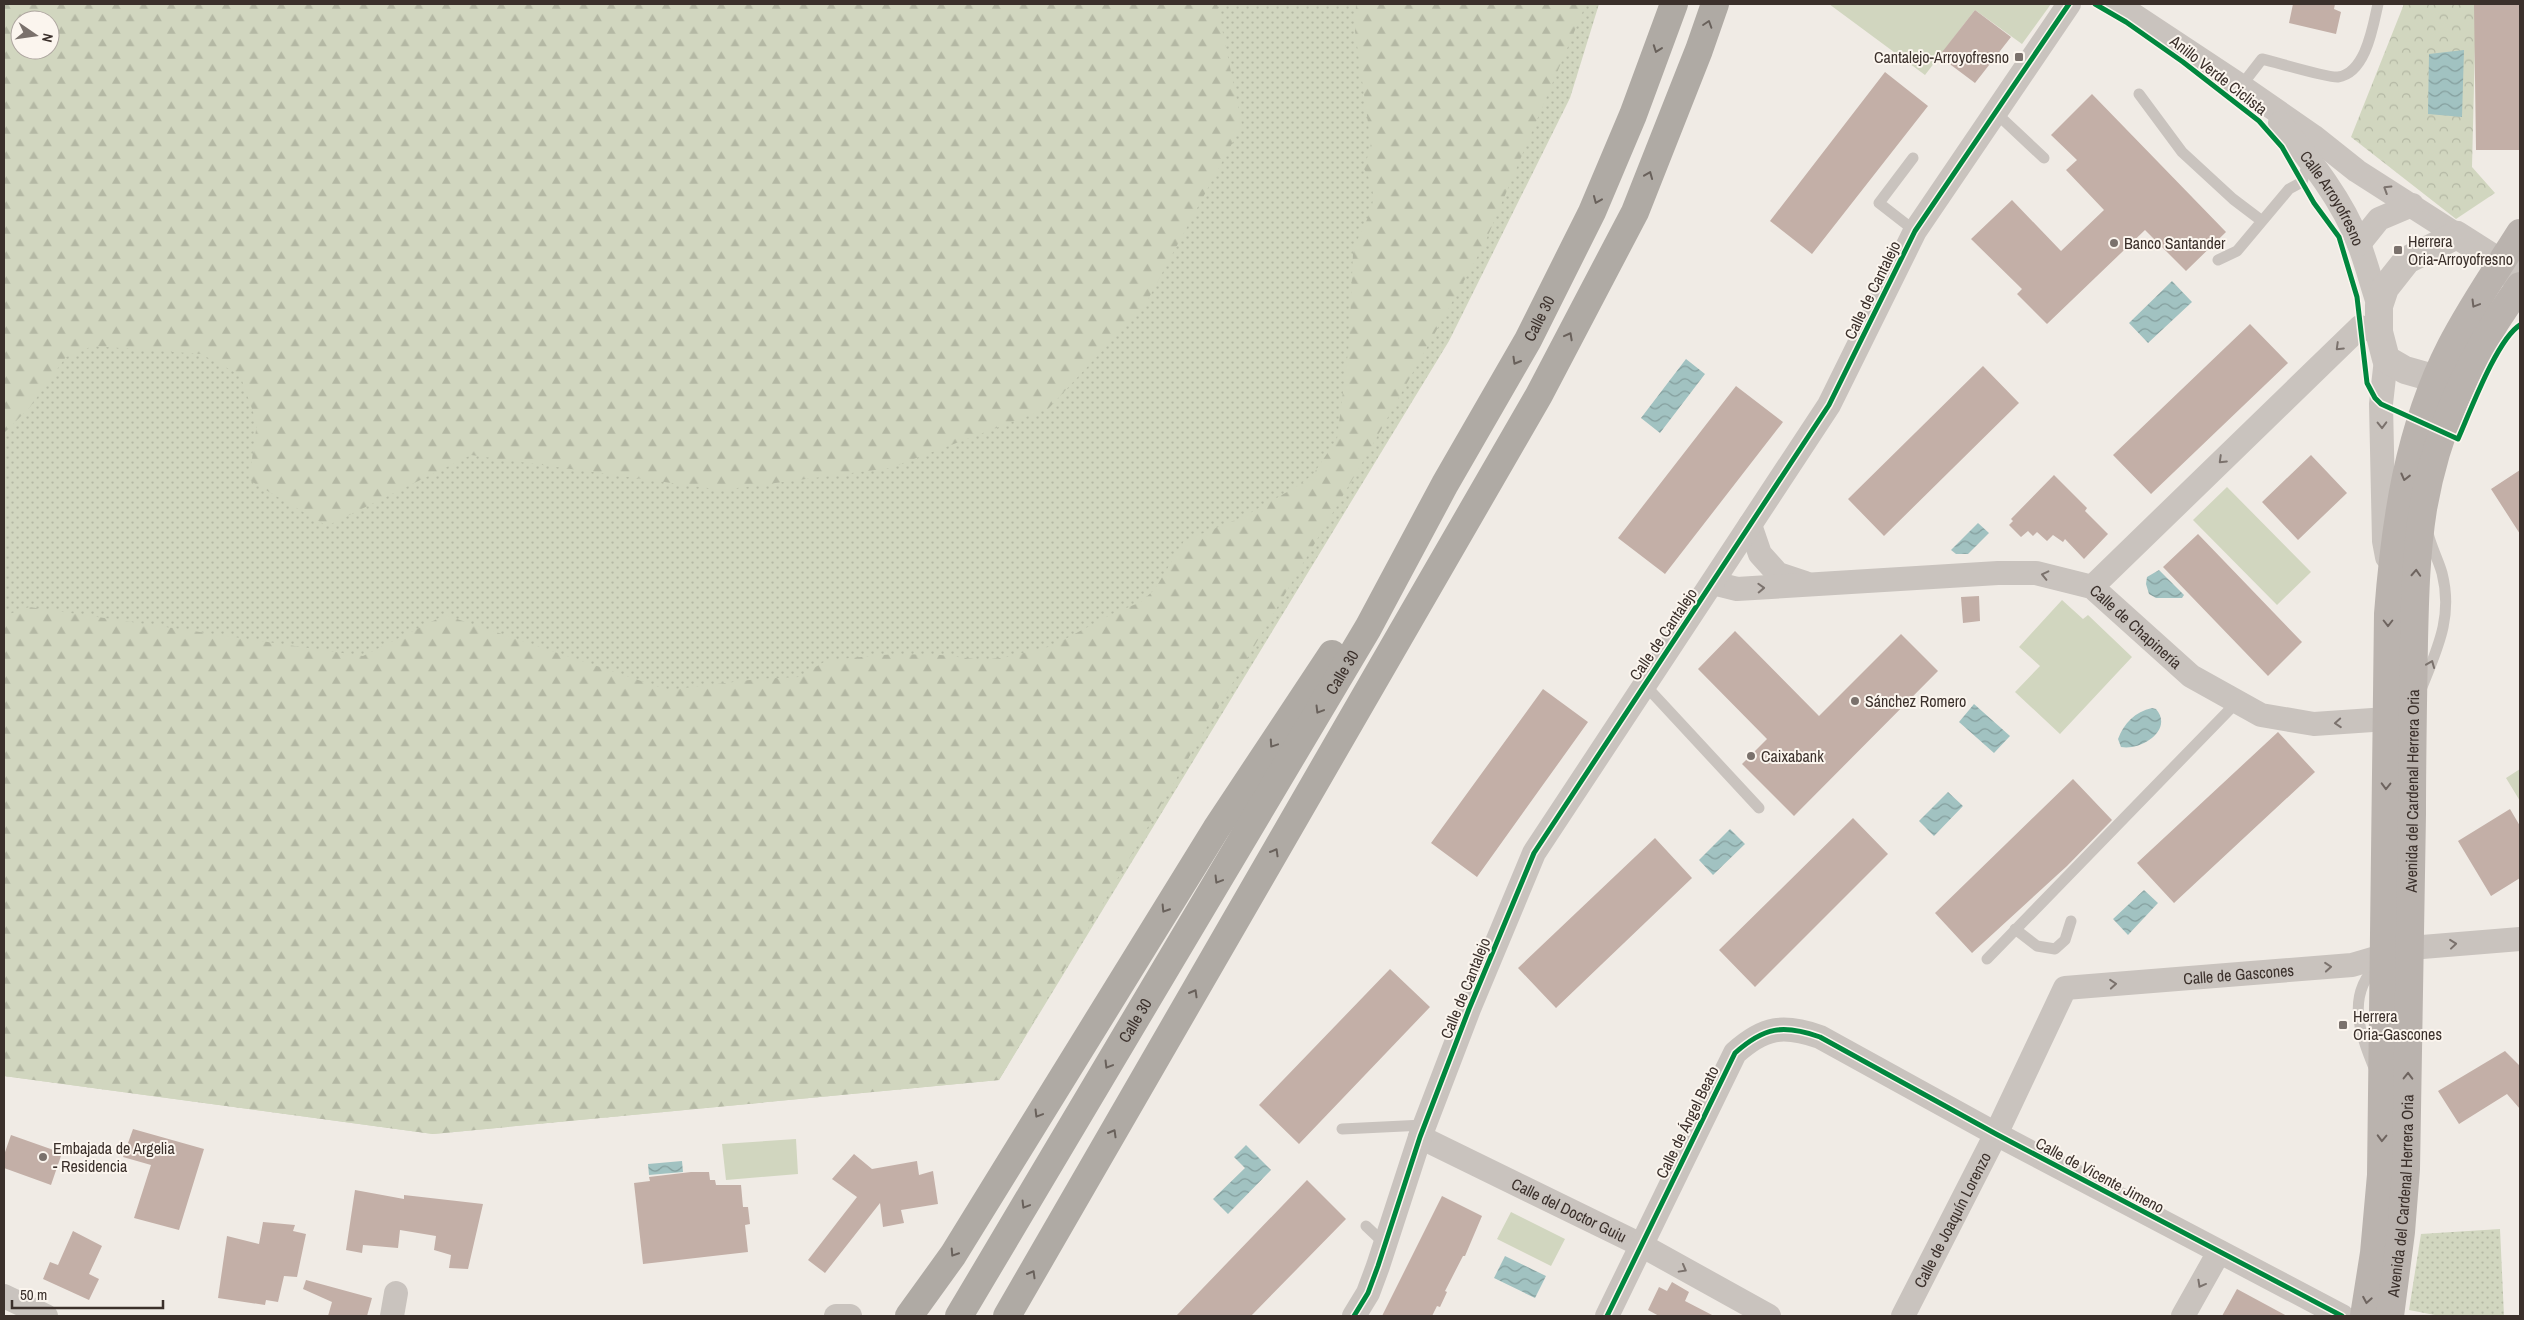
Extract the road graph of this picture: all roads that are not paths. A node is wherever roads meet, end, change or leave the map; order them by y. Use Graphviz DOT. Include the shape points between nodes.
graph roads {
  1 [pos="1674,4"];
  2 [pos="1714,4"];
  3 [pos="2069,4"];
  4 [pos="2117,4"];
  5 [pos="2378,4"];
  6 [pos="2241,86"];
  7 [pos="2139,94"];
  8 [pos="1996,113"];
  9 [pos="2311,148"];
  10 [pos="1913,158"];
  11 [pos="2044,158"];
  12 [pos="2357,171"];
  13 [pos="2334,195"];
  14 [pos="2412,205"];
  15 [pos="2262,221"];
  16 [pos="1915,231"];
  17 [pos="2520,233"];
  18 [pos="2457,235"];
  19 [pos="2359,244"];
  20 [pos="2218,260"];
  21 [pos="2501,263"];
  22 [pos="2520,282"];
  23 [pos="2515,299"];
  24 [pos="2379,319"];
  25 [pos="2386,359"];
  26 [pos="2448,383"];
  27 [pos="1445,484"];
  28 [pos="1750,525"];
  29 [pos="2391,574"];
  30 [pos="1713,583"];
  31 [pos="1813,586"];
  32 [pos="2092,586"];
  33 [pos="1644,684"];
  34 [pos="2237,702"];
  35 [pos="2387,719"];
  36 [pos="1759,808"];
  37 [pos="2071,920"];
  38 [pos="2014,929"];
  39 [pos="2520,938"];
  40 [pos="2410,948"];
  41 [pos="2384,958"];
  42 [pos="1988,959"];
  43 [pos="2065,988"];
  44 [pos="1849,1052"];
  45 [pos="1342,1129"];
  46 [pos="1422,1131"];
  47 [pos="1996,1134"];
  48 [pos="1366,1226"];
  49 [pos="1385,1244"];
  50 [pos="1641,1245"];
  51 [pos="2219,1252"];
  52 [pos="396,1293"];
  53 [pos="4,1296"];
  54 [pos="46,1316"];
  55 [pos="392,1316"];
  56 [pos="836,1316"];
  57 [pos="850,1316"];
  58 [pos="909,1316"];
  59 [pos="959,1316"];
  60 [pos="1007,1316"];
  61 [pos="1354,1316"];
  62 [pos="1607,1316"];
  63 [pos="1769,1316"];
  64 [pos="1903,1316"];
  65 [pos="2183,1316"];
  66 [pos="2342,1316"];
  67 [pos="2364,1316"];
  68 [pos="2390,1316"];
  1 -- 27 [label="highway, Calle 30, one-way" via="1633,115 1592,212 1528,340"];
  60 -- 2 [label="highway, Calle 30, one-way" via="1539,395 1635,212"];
  3 -- 8 [label="street, Calle de Cantalejo"];
  4 -- 6 [label="street, Calle Arroyofresno"];
  5 -- 6 [label="lane" via="2371,39 2354,70 2337,77 2262,59"];
  6 -- 9 [label="street, Calle Arroyofresno"];
  7 -- 15 [label="lane" via="2182,152"];
  8 -- 11 [label="lane"];
  8 -- 16 [label="street, Calle de Cantalejo"];
  9 -- 12 [label="street, Calle Arroyofresno"];
  9 -- 13 [label="street, Calle Arroyofresno"];
  9 -- 15 [label="lane" via="2302,182 2289,190"];
  10 -- 16 [label="lane" via="1879,203"];
  12 -- 13 [label="street" via="2341,177"];
  14 -- 12 [label="street, Calle Arroyofresno, one-way"];
  13 -- 19 [label="street, Calle Arroyofresno"];
  14 -- 18 [label="street, Calle Arroyofresno"];
  14 -- 19 [label="street" via="2379,219"];
  15 -- 20 [label="lane" via="2237,251"];
  16 -- 28 [label="street, Calle de Cantalejo" via="1829,405"];
  17 -- 21 [label="main road, Avenida del Cardenal Herrera Oria"];
  18 -- 21 [label="street"];
  18 -- 24 [label="street" via="2407,260 2385,288"];
  19 -- 24 [label="street, Calle Arroyofresno"];
  21 -- 22 [label="street"];
  21 -- 26 [label="main road, Avenida del Cardenal Herrera Oria, one-way" via="2450,347"];
  23 -- 26 [label="main road, Avenida del Cardenal Herrera Oria"];
  24 -- 25 [label="street"];
  24 -- 32 [label="street, one-way" via="2360,327"];
  25 -- 26 [label="street" via="2404,370"];
  25 -- 29 [label="street, Avenida del Cardenal Herrera Oria, one-way" via="2382,404 2384,531"];
  26 -- 29 [label="main road, Avenida del Cardenal Herrera Oria, one-way" via="2413,445 2403,483"];
  40 -- 26 [label="main road, Avenida del Cardenal Herrera Oria, one-way" via="2417,564 2423,508 2438,446"];
  27 -- 58 [label="highway, one-way" via="1216,829 953,1255"];
  27 -- 59 [label="highway, Calle 30, one-way" via="1368,628"];
  28 -- 30 [label="street, Calle de Cantalejo"];
  28 -- 31 [label="street, Calle de Chapinería" via="1760,554 1778,574"];
  29 -- 35 [label="main road, Avenida del Cardenal Herrera Oria, one-way"];
  30 -- 31 [label="street, Calle de Chapinería, one-way" via="1737,589"];
  30 -- 33 [label="street, Calle de Cantalejo"];
  32 -- 31 [label="street, Calle de Chapinería, one-way" via="2036,573"];
  32 -- 34 [label="street, Calle de Chapinería" via="2191,676"];
  33 -- 36 [label="lane"];
  33 -- 46 [label="street, Calle de Cantalejo" via="1534,853"];
  35 -- 34 [label="street, Calle de Chapinería, one-way" via="2314,724 2261,715"];
  34 -- 38 [label="lane"];
  35 -- 41 [label="main road, Avenida del Cardenal Herrera Oria, one-way"];
  37 -- 38 [label="lane" via="2065,940 2054,949 2037,946"];
  38 -- 42 [label="lane"];
  40 -- 39 [label="street, Calle de Gascones, one-way"];
  40 -- 41 [label="street, Calle de Gascones"];
  68 -- 40 [label="main road, Avenida del Cardenal Herrera Oria, one-way" via="2405,1187"];
  43 -- 41 [label="street, Calle de Gascones, one-way" via="2352,965"];
  41 -- 67 [label="main road, Avenida del Cardenal Herrera Oria, one-way" via="2378,1216"];
  43 -- 47 [label="street, Calle de Joaquín Lorenzo"];
  44 -- 47 [label="street, Calle de Vicente Jimeno"];
  44 -- 50 [label="street, Calle de Ángel Beato" via="1820,1037 1789,1028 1764,1032 1735,1053"];
  45 -- 46 [label="lane"];
  46 -- 49 [label="street, Calle de Cantalejo"];
  46 -- 50 [label="street, Calle del Doctor Guiu"];
  47 -- 51 [label="street, Calle de Vicente Jimeno"];
  47 -- 64 [label="street, Calle de Joaquín Lorenzo"];
  48 -- 49 [label="lane"];
  49 -- 61 [label="street, Calle de Cantalejo" via="1368,1294"];
  50 -- 62 [label="street, Calle de Ángel Beato"];
  50 -- 63 [label="street, Calle del Doctor Guiu, one-way"];
  51 -- 65 [label="street, one-way"];
  51 -- 66 [label="street, Calle de Vicente Jimeno"];
  52 -- 55 [label="street"];
  53 -- 54 [label="street"];
  56 -- 57 [label="street"];
}
